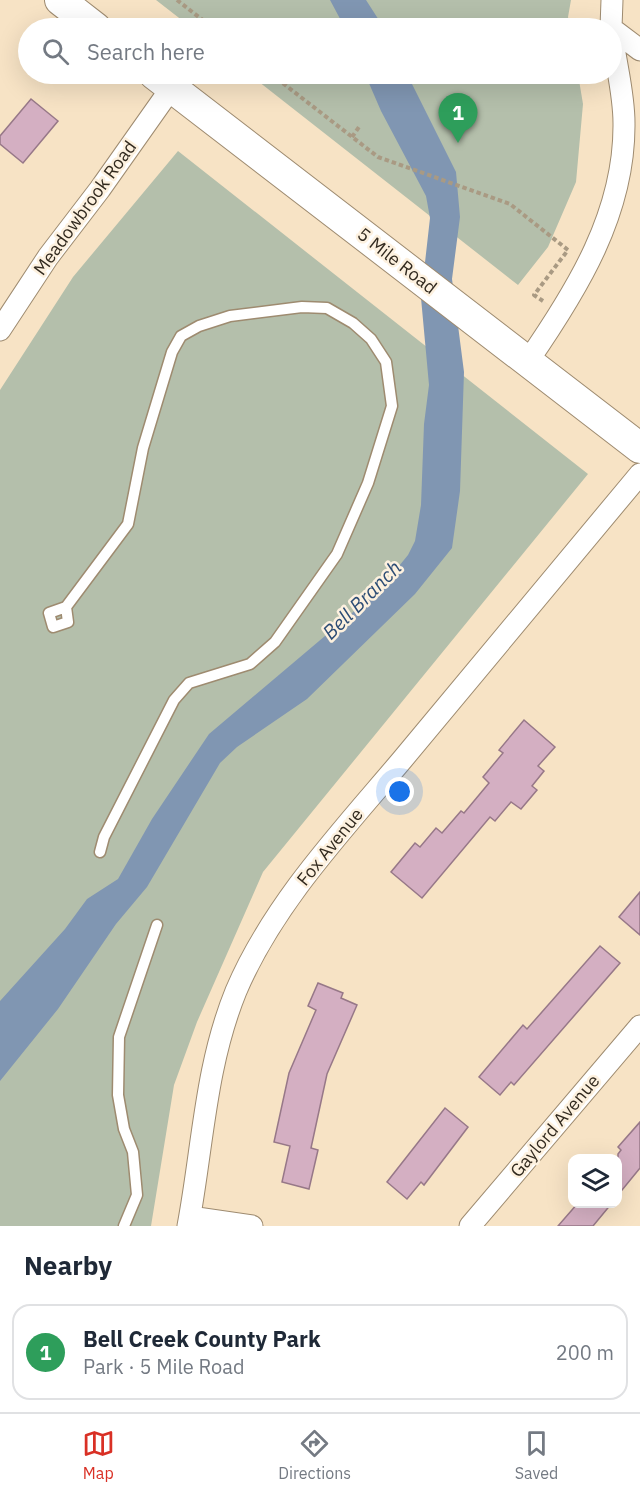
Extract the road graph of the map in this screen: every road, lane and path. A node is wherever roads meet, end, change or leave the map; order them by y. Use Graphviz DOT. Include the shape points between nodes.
graph roads {
  1 [pos="60,0"];
  2 [pos="177,0"];
  3 [pos="612,0"];
  4 [pos="83,18"];
  5 [pos="200,18"];
  6 [pos="611,18"];
  7 [pos="622,37"];
  8 [pos="640,50"];
  9 [pos="161,84"];
  10 [pos="168,84"];
  11 [pos="284,84"];
  12 [pos="619,84"];
  13 [pos="359,128"];
  14 [pos="352,137"];
  15 [pos="546,303"];
  16 [pos="0,330"];
  17 [pos="528,361"];
  18 [pos="640,447"];
  19 [pos="640,474"];
  20 [pos="66,607"];
  21 [pos="100,852"];
  22 [pos="157,925"];
  23 [pos="640,1026"];
  24 [pos="189,1221"];
  25 [pos="124,1226"];
  26 [pos="252,1226"];
  27 [pos="470,1226"];
  1 -- 4 [label="main road"];
  2 -- 5 [label="path"];
  3 -- 6 [label="street"];
  7 -- 8 [label="street"];
  9 -- 16 [label="street, Meadowbrook Road" via="100,189 48,257"];
  10 -- 17 [label="main road, 5 Mile Road"];
  11 -- 14 [label="path"];
  12 -- 17 [label="street" via="624,122 623,156 603,233 584,273"];
  13 -- 14 [label="path"];
  14 -- 15 [label="path" via="378,157 510,204 568,250 534,295"];
  17 -- 18 [label="main road, 5 Mile Road"];
  19 -- 24 [label="street, Fox Avenue" via="341,832 271,926 236,990 219,1038 206,1093"];
  20 -- 21 [label="lane" via="128,524 143,448 172,352 181,336 230,316 302,307 327,308 371,339 386,362 392,406 368,483 337,554 275,642 250,664 189,683 174,700"];
  22 -- 25 [label="lane" via="119,1036 118,1095 132,1152 137,1195"];
  23 -- 27 [label="street, Gaylord Avenue"];
  24 -- 26 [label="street"];
}
